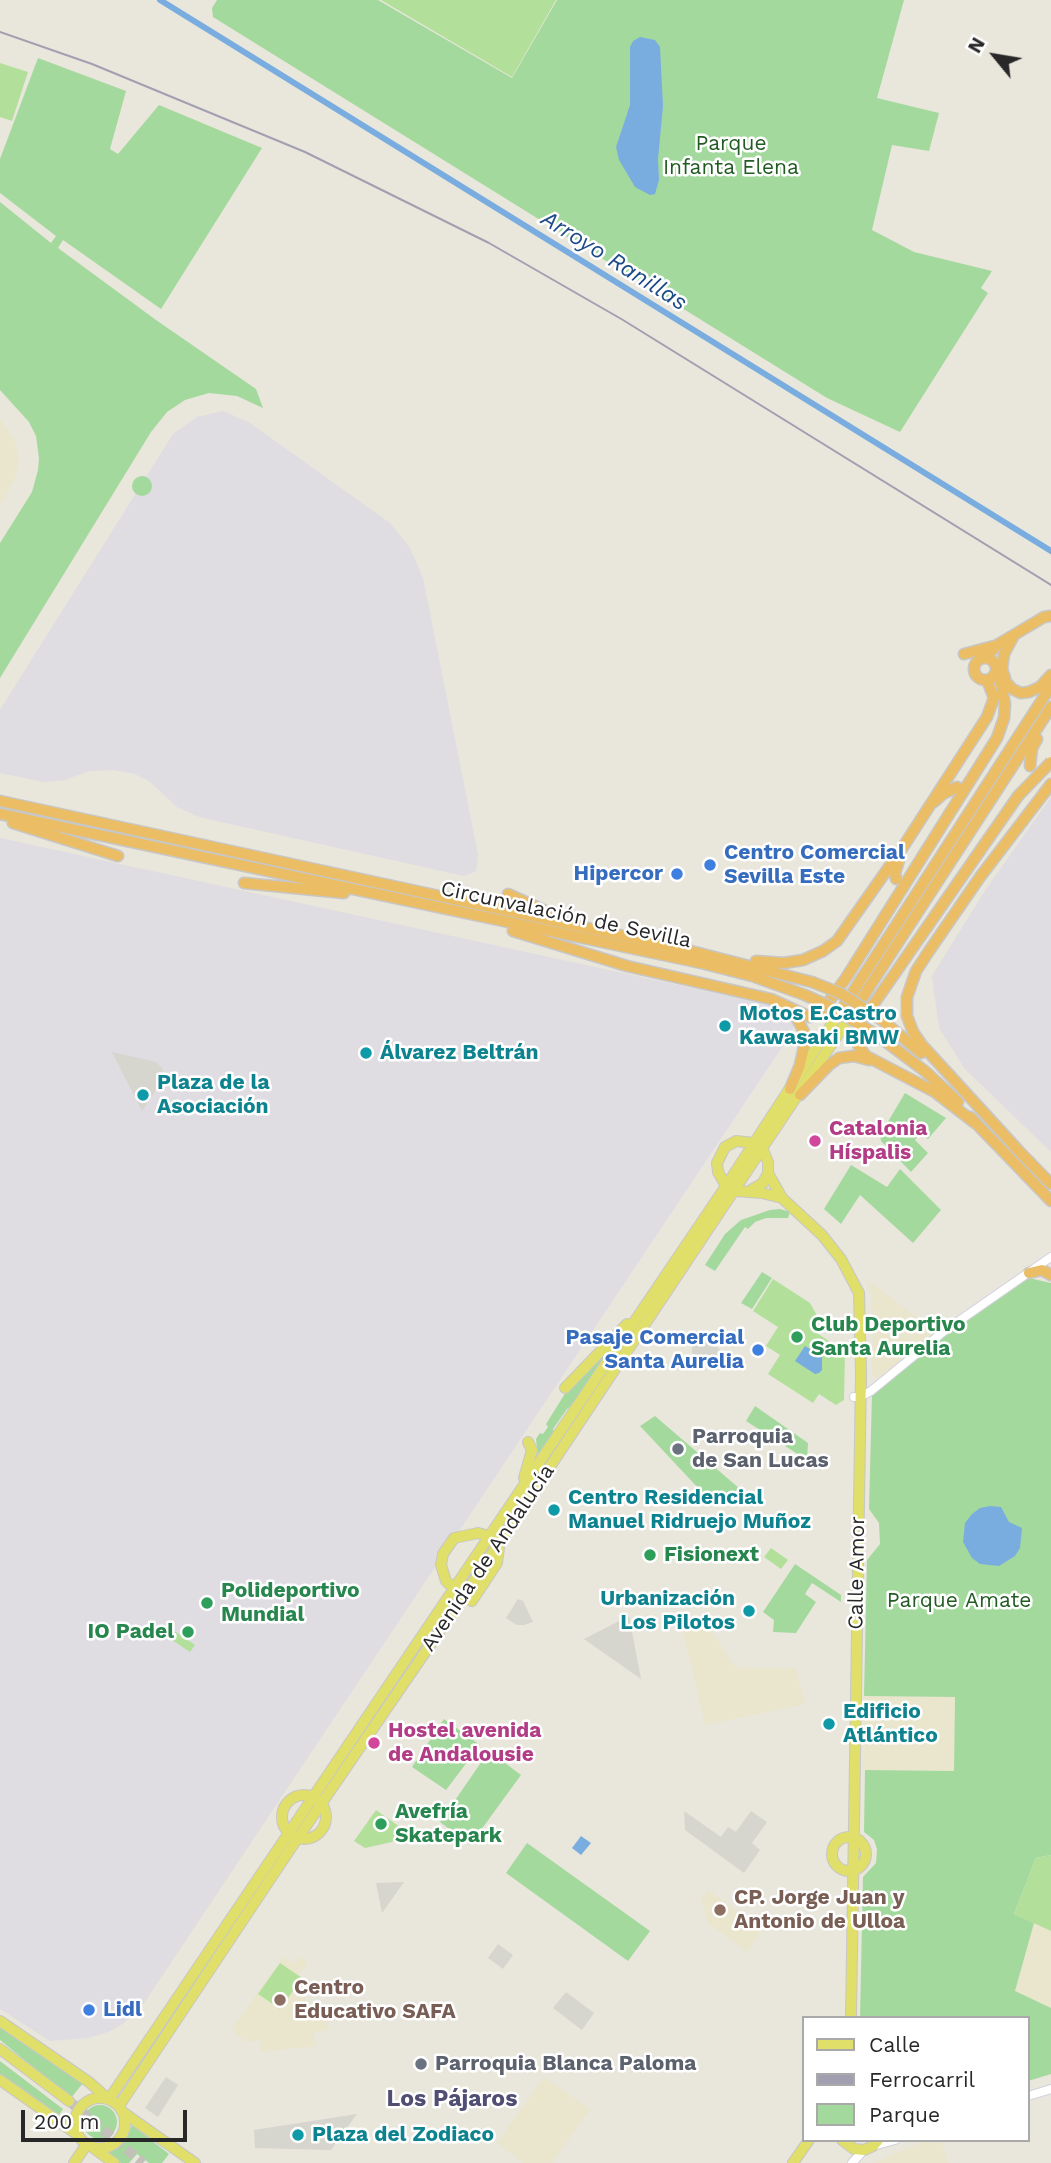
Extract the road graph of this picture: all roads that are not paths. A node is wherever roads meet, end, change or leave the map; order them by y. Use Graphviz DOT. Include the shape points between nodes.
graph roads {
  1 [pos="1051,616"];
  2 [pos="1001,649"];
  3 [pos="964,654"];
  4 [pos="985,658"];
  5 [pos="994,672"];
  6 [pos="1051,675"];
  7 [pos="1007,684"];
  8 [pos="1051,687"];
  9 [pos="1051,707"];
  10 [pos="1051,712"];
  11 [pos="1033,716"];
  12 [pos="1051,762"];
  13 [pos="1030,766"];
  14 [pos="978,781"];
  15 [pos="1051,783"];
  16 [pos="957,787"];
  17 [pos="1033,787"];
  18 [pos="0,801"];
  19 [pos="930,806"];
  20 [pos="0,816"];
  21 [pos="1022,820"];
  22 [pos="903,847"];
  23 [pos="118,856"];
  24 [pos="980,877"];
  25 [pos="896,879"];
  26 [pos="244,883"];
  27 [pos="371,894"];
  28 [pos="508,894"];
  29 [pos="900,906"];
  30 [pos="945,909"];
  31 [pos="929,915"];
  32 [pos="474,916"];
  33 [pos="578,926"];
  34 [pos="675,947"];
  35 [pos="868,970"];
  36 [pos="871,995"];
  37 [pos="850,1007"];
  38 [pos="792,1008"];
  39 [pos="877,1063"];
  40 [pos="795,1092"];
  41 [pos="975,1123"];
  42 [pos="754,1143"];
  43 [pos="763,1150"];
  44 [pos="1018,1150"];
  45 [pos="768,1173"];
  46 [pos="1051,1184"];
  47 [pos="730,1189"];
  48 [pos="748,1192"];
  49 [pos="782,1198"];
  50 [pos="1051,1201"];
  51 [pos="1049,1259"];
  52 [pos="1029,1273"];
  53 [pos="1051,1274"];
  54 [pos="645,1306"];
  55 [pos="565,1388"];
  56 [pos="857,1397"];
  57 [pos="528,1442"];
  58 [pos="519,1491"];
  59 [pos="489,1536"];
  60 [pos="499,1544"];
  61 [pos="453,1588"];
  62 [pos="463,1597"];
  63 [pos="312,1796"];
  64 [pos="321,1803"];
  65 [pos="288,1832"];
  66 [pos="850,1837"];
  67 [pos="298,1838"];
  68 [pos="849,1871"];
  69 [pos="845,2016"];
  70 [pos="851,2016"];
  71 [pos="0,2021"];
  72 [pos="0,2049"];
  73 [pos="0,2056"];
  74 [pos="0,2080"];
  75 [pos="1051,2089"];
  76 [pos="1030,2095"];
  77 [pos="108,2099"];
  78 [pos="121,2109"];
  79 [pos="78,2135"];
  80 [pos="808,2142"];
  81 [pos="847,2142"];
  82 [pos="872,2144"];
  83 [pos="89,2145"];
  84 [pos="74,2163"];
  85 [pos="114,2163"];
  86 [pos="195,2163"];
  87 [pos="793,2163"];
  88 [pos="852,2163"];
  1 -- 2 [label="highway"];
  2 -- 3 [label="highway"];
  2 -- 4 [label="highway"];
  2 -- 5 [label="highway"];
  2 -- 7 [label="highway"];
  4 -- 5 [label="highway" via="992,660"];
  4 -- 5 [label="highway" via="976,662 979,679"];
  5 -- 7 [label="highway"];
  5 -- 19 [label="highway" via="992,706"];
  5 -- 38 [label="highway" via="1005,705 997,738 819,1016 810,1017"];
  6 -- 7 [label="highway" via="1029,692 1021,693"];
  8 -- 11 [label="highway"];
  9 -- 36 [label="highway"];
  10 -- 13 [label="highway" via="1032,748"];
  11 -- 14 [label="highway"];
  11 -- 35 [label="highway"];
  12 -- 36 [label="highway, bridge" via="1018,796"];
  15 -- 21 [label="highway"];
  16 -- 19 [label="highway"];
  17 -- 21 [label="highway"];
  18 -- 33 [label="highway, Circunvalación de Sevilla"];
  19 -- 22 [label="highway"];
  20 -- 23 [label="highway"];
  20 -- 27 [label="highway, Circunvalación de Sevilla"];
  21 -- 24 [label="highway"];
  22 -- 25 [label="highway"];
  22 -- 34 [label="highway" via="837,941 803,960 762,962"];
  24 -- 30 [label="highway"];
  24 -- 44 [label="highway" via="916,971 907,997 907,1016 922,1045"];
  26 -- 27 [label="highway"];
  27 -- 32 [label="highway, Circunvalación de Sevilla"];
  28 -- 33 [label="highway"];
  29 -- 35 [label="highway"];
  31 -- 36 [label="highway" via="919,922"];
  32 -- 38 [label="highway" via="627,966 750,993"];
  32 -- 41 [label="highway, Circunvalación de Sevilla, bridge" via="727,970 805,995 877,1035 926,1072"];
  33 -- 34 [label="highway, Circunvalación de Sevilla"];
  34 -- 44 [label="highway, Circunvalación de Sevilla, bridge" via="840,993 882,1020 931,1062"];
  35 -- 37 [label="highway"];
  36 -- 37 [label="highway"];
  36 -- 39 [label="highway" via="856,1037 866,1056"];
  37 -- 40 [label="main road, Avenida de Andalucía"];
  38 -- 40 [label="highway" via="804,1032"];
  39 -- 40 [label="highway" via="854,1056 839,1058"];
  39 -- 41 [label="highway" via="935,1092"];
  40 -- 42 [label="main road, Avenida de Andalucía"];
  40 -- 43 [label="main road, Avenida de Andalucía"];
  41 -- 50 [label="highway, Circunvalación de Sevilla"];
  42 -- 43 [label="main road"];
  42 -- 47 [label="main road, Avenida de Andalucía"];
  42 -- 47 [label="main road" via="736,1141 721,1153 718,1172"];
  43 -- 45 [label="main road, Calle Amor"];
  43 -- 47 [label="main road, Avenida de Andalucía"];
  44 -- 46 [label="highway, Circunvalación de Sevilla"];
  45 -- 48 [label="main road" via="763,1183"];
  45 -- 49 [label="main road, Calle Amor"];
  47 -- 48 [label="main road"];
  47 -- 54 [label="main road, Avenida de Andalucía"];
  47 -- 60 [label="main road, Avenida de Andalucía"];
  48 -- 49 [label="main road"];
  49 -- 56 [label="main road, Calle Amor" via="821,1234 851,1278"];
  51 -- 52 [label="street"];
  51 -- 53 [label="highway"];
  52 -- 53 [label="highway" via="1042,1270"];
  52 -- 56 [label="street"];
  54 -- 55 [label="main road"];
  54 -- 58 [label="main road, Avenida de Andalucía"];
  56 -- 66 [label="main road, Calle Amor"];
  57 -- 58 [label="main road" via="530,1461"];
  58 -- 59 [label="main road, Avenida de Andalucía"];
  59 -- 60 [label="main road"];
  59 -- 61 [label="main road, Avenida de Andalucía"];
  59 -- 61 [label="main road" via="467,1534 454,1538 448,1546 441,1565"];
  60 -- 62 [label="main road, Avenida de Andalucía" via="497,1563 472,1601"];
  61 -- 62 [label="main road"];
  61 -- 63 [label="main road, Avenida de Andalucía"];
  62 -- 64 [label="main road, Avenida de Andalucía"];
  63 -- 64 [label="main road"];
  63 -- 65 [label="main road, Avenida de Andalucía"];
  63 -- 65 [label="main road" via="296,1796 285,1805 282,1821"];
  64 -- 67 [label="main road, Avenida de Andalucía"];
  64 -- 67 [label="main road" via="323,1828 310,1838"];
  65 -- 67 [label="main road"];
  65 -- 77 [label="main road, Avenida de Andalucía"];
  66 -- 68 [label="main road, Calle Amor"];
  66 -- 68 [label="main road" via="863,1843 866,1854 862,1865"];
  67 -- 78 [label="main road, Avenida de Andalucía"];
  68 -- 69 [label="main road"];
  68 -- 70 [label="main road"];
  71 -- 77 [label="main road"];
  72 -- 73 [label="main road" via="67,2104"];
  74 -- 79 [label="main road"];
  75 -- 76 [label="street"];
  77 -- 78 [label="main road"];
  77 -- 79 [label="main road" via="93,2099 80,2107 75,2121"];
  78 -- 83 [label="main road" via="125,2121 121,2137 108,2147"];
  78 -- 86 [label="main road"];
  79 -- 83 [label="main road"];
  80 -- 87 [label="main road"];
  81 -- 82 [label="main road"];
  81 -- 88 [label="street"];
  82 -- 88 [label="street"];
  83 -- 84 [label="main road"];
  83 -- 85 [label="main road"];
}
